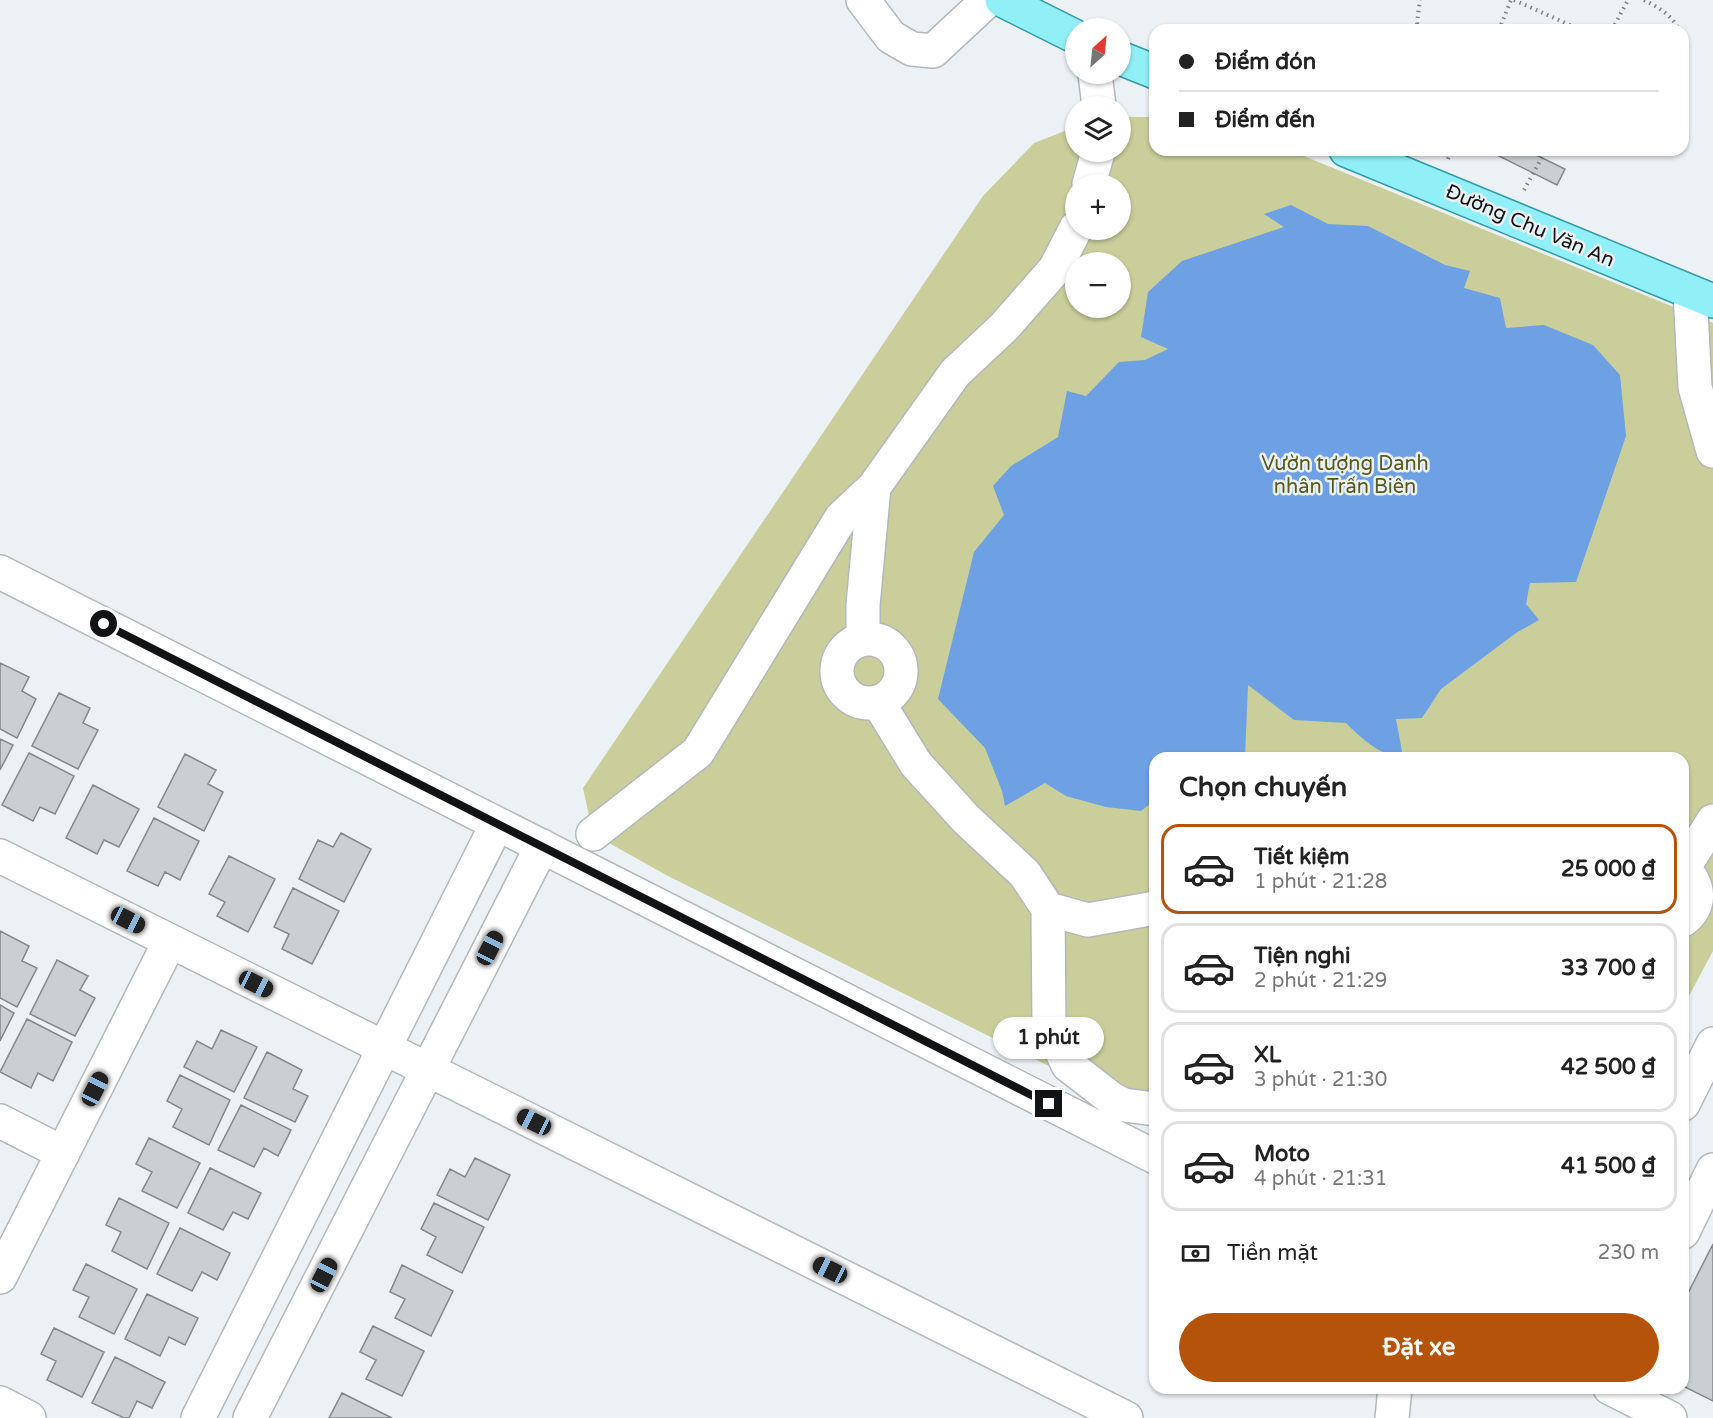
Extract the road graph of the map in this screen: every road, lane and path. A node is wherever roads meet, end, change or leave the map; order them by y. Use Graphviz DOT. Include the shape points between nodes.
graph roads {
  1 [pos="862,0"];
  2 [pos="988,0"];
  3 [pos="1002,0"];
  4 [pos="1420,0"];
  5 [pos="1512,0"];
  6 [pos="1628,0"];
  7 [pos="1644,0"];
  8 [pos="1417,24"];
  9 [pos="1502,24"];
  10 [pos="1567,24"];
  11 [pos="1615,24"];
  12 [pos="1676,24"];
  13 [pos="1065,32"];
  14 [pos="1131,62"];
  15 [pos="1149,70"];
  16 [pos="1361,156"];
  17 [pos="1543,156"];
  18 [pos="1509,217"];
  19 [pos="1070,240"];
  20 [pos="1701,297"];
  21 [pos="1713,451"];
  22 [pos="874,487"];
  23 [pos="0,572"];
  24 [pos="863,639"];
  25 [pos="878,702"];
  26 [pos="1713,821"];
  27 [pos="498,824"];
  28 [pos="593,834"];
  29 [pos="542,846"];
  30 [pos="0,856"];
  31 [pos="1689,859"];
  32 [pos="1689,874"];
  33 [pos="1048,909"];
  34 [pos="1149,909"];
  35 [pos="1689,915"];
  36 [pos="170,941"];
  37 [pos="1713,1044"];
  38 [pos="384,1048"];
  39 [pos="428,1070"];
  40 [pos="1689,1092"];
  41 [pos="1149,1108"];
  42 [pos="0,1121"];
  43 [pos="63,1153"];
  44 [pos="1149,1154"];
  45 [pos="1713,1170"];
  46 [pos="1689,1220"];
  47 [pos="0,1278"];
  48 [pos="1394,1394"];
  49 [pos="1622,1394"];
  50 [pos="0,1403"];
  51 [pos="29,1418"];
  52 [pos="198,1418"];
  53 [pos="250,1418"];
  54 [pos="1126,1418"];
  55 [pos="1392,1418"];
  56 [pos="1670,1418"];
  1 -- 2 [label="street" via="891,37 912,49 933,51"];
  3 -- 13 [label="main road"];
  4 -- 8 [label="path"];
  5 -- 9 [label="path"];
  5 -- 10 [label="path"];
  6 -- 11 [label="path"];
  7 -- 12 [label="path"];
  14 -- 15 [label="main road"];
  16 -- 18 [label="main road, Đường Chu Văn An"];
  17 -- 18 [label="path"];
  18 -- 20 [label="main road, Đường Chu Văn An"];
  19 -- 22 [label="street" via="1055,269 1004,327 955,373"];
  20 -- 21 [label="street" via="1695,387"];
  22 -- 24 [label="street"];
  22 -- 28 [label="street" via="841,518 698,752"];
  23 -- 27 [label="street"];
  24 -- 25 [label="street" via="883,642 899,658 898,685"];
  24 -- 25 [label="street" via="843,652 837,664 837,677 852,699"];
  25 -- 33 [label="street" via="916,764 1024,874"];
  26 -- 31 [label="street"];
  27 -- 29 [label="street"];
  27 -- 38 [label="street"];
  29 -- 39 [label="street"];
  29 -- 44 [label="street"];
  30 -- 36 [label="street"];
  32 -- 35 [label="street" via="1697,898"];
  33 -- 34 [label="street" via="1088,920"];
  33 -- 41 [label="street" via="1049,1024 1068,1065 1112,1099"];
  36 -- 38 [label="street"];
  36 -- 43 [label="street"];
  37 -- 40 [label="street"];
  38 -- 39 [label="street"];
  38 -- 52 [label="street"];
  39 -- 53 [label="street"];
  39 -- 54 [label="street"];
  42 -- 43 [label="street"];
  43 -- 47 [label="street"];
  45 -- 46 [label="street"];
  48 -- 55 [label="street"];
  49 -- 56 [label="street"];
  50 -- 51 [label="street"];
}
